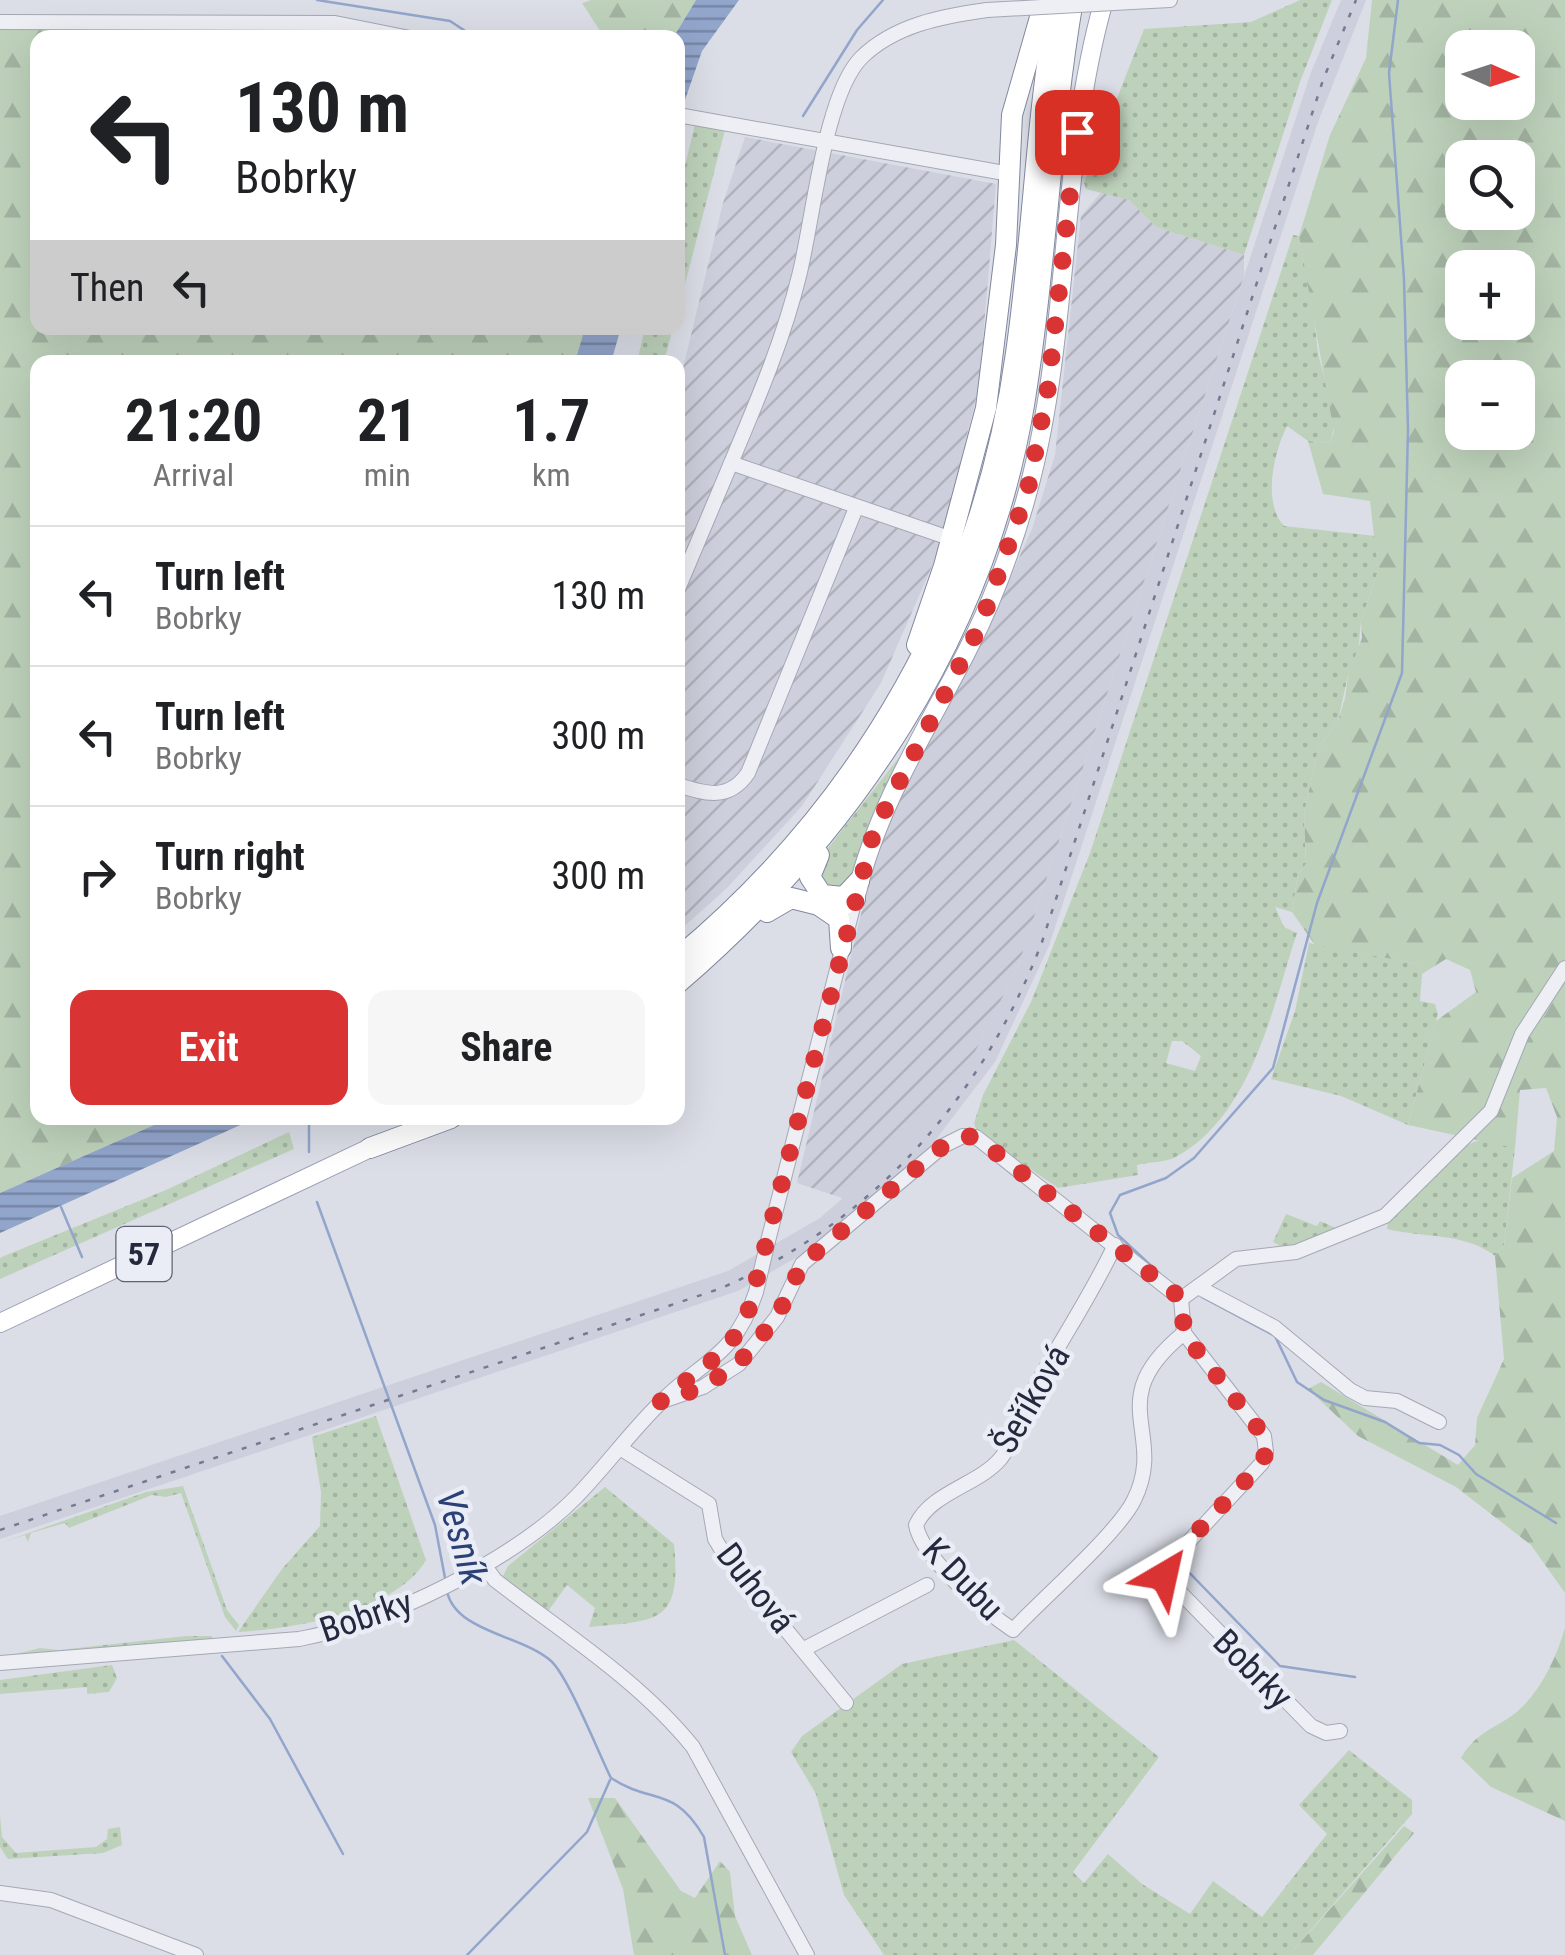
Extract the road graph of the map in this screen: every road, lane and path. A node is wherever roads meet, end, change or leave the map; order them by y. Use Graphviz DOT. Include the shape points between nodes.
graph roads {
  1 [pos="1044,0"];
  2 [pos="1058,0"];
  3 [pos="1073,0"];
  4 [pos="1104,0"];
  5 [pos="1170,0"];
  6 [pos="1132,2"];
  7 [pos="0,22"];
  8 [pos="370,30"];
  9 [pos="685,116"];
  10 [pos="828,142"];
  11 [pos="1010,174"];
  12 [pos="731,462"];
  13 [pos="856,508"];
  14 [pos="952,539"];
  15 [pos="685,572"];
  16 [pos="872,774"];
  17 [pos="685,787"];
  18 [pos="833,800"];
  19 [pos="844,901"];
  20 [pos="841,948"];
  21 [pos="685,952"];
  22 [pos="1565,968"];
  23 [pos="685,978"];
  24 [pos="685,980"];
  25 [pos="411,1125"];
  26 [pos="432,1125"];
  27 [pos="370,1148"];
  28 [pos="1115,1245"];
  29 [pos="1198,1288"];
  30 [pos="1182,1299"];
  31 [pos="0,1323"];
  32 [pos="1184,1334"];
  33 [pos="660,1402"];
  34 [pos="1438,1422"];
  35 [pos="620,1448"];
  36 [pos="916,1525"];
  37 [pos="484,1565"];
  38 [pos="927,1585"];
  39 [pos="804,1649"];
  40 [pos="0,1663"];
  41 [pos="846,1703"];
  42 [pos="1340,1731"];
  43 [pos="0,1892"];
  44 [pos="196,1955"];
  45 [pos="807,1955"];
  1 -- 11 [label="highway" via="1012,115"];
  2 -- 18 [label="highway" via="1016,353 988,491 919,668"];
  3 -- 16 [label="highway" via="1035,327 1006,483 955,628"];
  4 -- 19 [label="main road" via="1077,132 1048,388 1028,489 988,606"];
  5 -- 6 [label="street"];
  6 -- 10 [label="street, bridge" via="988,10 912,26 862,58 841,92"];
  7 -- 8 [label="street" via="335,23"];
  9 -- 10 [label="street"];
  10 -- 11 [label="street"];
  10 -- 12 [label="street" via="773,364"];
  11 -- 14 [label="highway" via="986,408"];
  12 -- 13 [label="street"];
  12 -- 15 [label="street"];
  13 -- 14 [label="street"];
  13 -- 17 [label="street" via="748,773 718,794"];
  14 -- 18 [label="highway" via="903,680"];
  16 -- 19 [label="highway" via="811,868 818,892"];
  16 -- 23 [label="highway" via="784,882"];
  18 -- 21 [label="highway" via="762,880"];
  19 -- 20 [label="street, Bobrky"];
  19 -- 20 [label="highway"];
  19 -- 24 [label="highway" via="780,902"];
  20 -- 33 [label="street, Bobrky, bridge" via="756,1292 736,1338"];
  22 -- 29 [label="street" via="1522,1034 1491,1112 1384,1216 1296,1252 1236,1259"];
  25 -- 27 [label="highway, 57"];
  26 -- 27 [label="highway, 57"];
  27 -- 31 [label="main road, 57"];
  28 -- 30 [label="street, Bobrky"];
  28 -- 33 [label="street, Bobrky" via="994,1148 963,1136 918,1165 802,1264 777,1317 738,1364 703,1387"];
  28 -- 36 [label="street, Šeříková" via="1006,1451"];
  29 -- 30 [label="street"];
  29 -- 34 [label="street" via="1274,1327 1350,1390 1397,1401"];
  30 -- 32 [label="street"];
  32 -- 36 [label="street, K Dubu" via="1159,1353 1144,1378 1141,1484 1131,1507 1013,1630 925,1548"];
  32 -- 42 [label="street, Bobrky" via="1264,1436 1266,1452 1166,1565 1164,1576 1310,1726"];
  33 -- 35 [label="street, Bobrky"];
  35 -- 37 [label="street, Bobrky" via="574,1500"];
  35 -- 39 [label="street, Duhová" via="709,1504 724,1554"];
  37 -- 40 [label="street, Bobrky" via="348,1628 300,1639"];
  37 -- 45 [label="street" via="678,1728"];
  38 -- 39 [label="street"];
  39 -- 41 [label="street, Duhová"];
  43 -- 44 [label="street" via="50,1900"];
}
